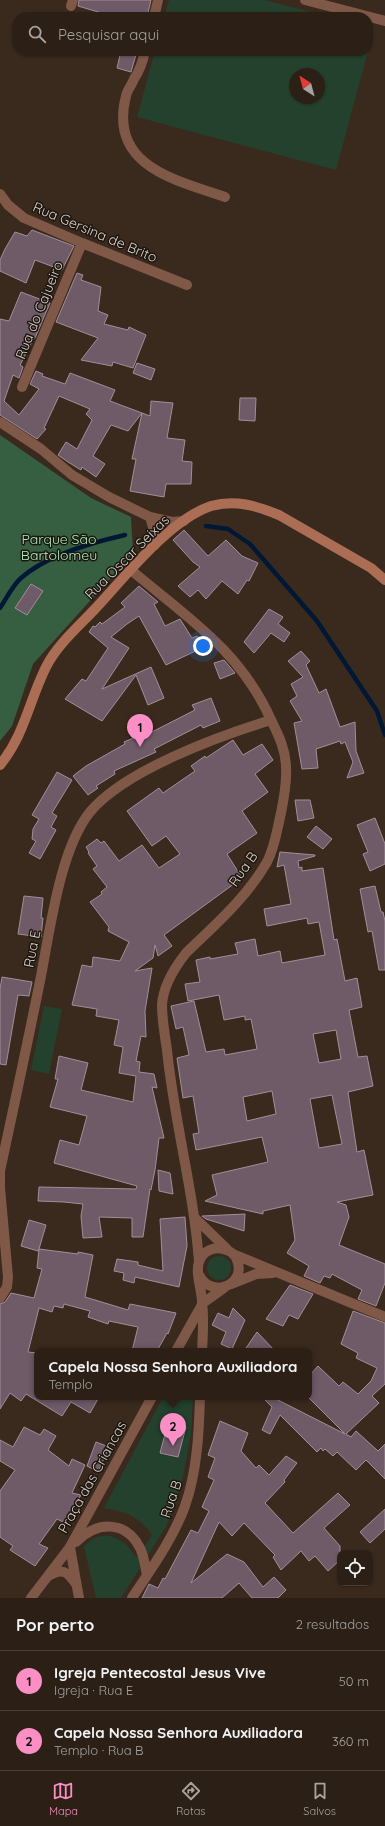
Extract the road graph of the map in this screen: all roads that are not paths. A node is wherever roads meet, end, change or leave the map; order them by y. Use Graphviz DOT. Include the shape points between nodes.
graph roads {
  1 [pos="158,0"];
  2 [pos="305,0"];
  3 [pos="155,12"];
  4 [pos="351,12"];
  5 [pos="373,18"];
  6 [pos="385,21"];
  7 [pos="144,56"];
  8 [pos="0,194"];
  9 [pos="225,197"];
  10 [pos="82,243"];
  11 [pos="187,284"];
  12 [pos="22,387"];
  13 [pos="0,422"];
  14 [pos="150,517"];
  15 [pos="184,521"];
  16 [pos="155,545"];
  17 [pos="131,570"];
  18 [pos="385,580"];
  19 [pos="272,720"];
  20 [pos="0,765"];
  21 [pos="194,1217"];
  22 [pos="231,1252"];
  23 [pos="199,1262"];
  24 [pos="281,1274"];
  25 [pos="199,1275"];
  26 [pos="226,1286"];
  27 [pos="0,1298"];
  28 [pos="203,1303"];
  29 [pos="385,1317"];
  30 [pos="178,1348"];
  31 [pos="202,1348"];
  32 [pos="150,1400"];
  33 [pos="200,1400"];
  34 [pos="70,1547"];
  35 [pos="147,1575"];
  36 [pos="48,1576"];
  37 [pos="76,1584"];
  38 [pos="31,1598"];
  39 [pos="79,1598"];
  40 [pos="132,1598"];
  1 -- 3 [label="street"];
  2 -- 4 [label="street"];
  5 -- 6 [label="street"];
  7 -- 9 [label="street" via="126,93 122,111 126,135 134,151 147,166 165,177"];
  8 -- 10 [label="street, Rua Gersina de Brito" via="8,205 24,218"];
  10 -- 11 [label="street, Rua Gersina de Brito"];
  10 -- 12 [label="street, Rua do Cajueiro"];
  13 -- 14 [label="street" via="41,449 72,475 109,498"];
  14 -- 15 [label="street" via="165,521"];
  14 -- 16 [label="street" via="156,537"];
  15 -- 16 [label="main road, Rua Oscar Seixas"];
  15 -- 18 [label="main road, Rua Oscar Seixas" via="211,506 223,503 251,504 279,515 371,568"];
  16 -- 17 [label="main road, Rua Oscar Seixas"];
  17 -- 19 [label="street, Rua B" via="203,628 231,656 258,693"];
  17 -- 20 [label="main road, Rua Oscar Seixas" via="52,657 19,736"];
  19 -- 21 [label="street, Rua B" via="280,739 286,768 285,795 272,852 238,901 179,961 168,981 162,1005 171,1090"];
  19 -- 27 [label="street, Rua E" via="172,758 130,780 91,811 78,832 57,895 0,1171 8,1277 7,1287"];
  21 -- 22 [label="street"];
  21 -- 23 [label="street, Rua B"];
  22 -- 23 [label="street" via="214,1248"];
  22 -- 24 [label="street"];
  22 -- 26 [label="street" via="239,1267 234,1280"];
  23 -- 25 [label="street"];
  24 -- 26 [label="street" via="256,1274"];
  24 -- 29 [label="street"];
  25 -- 26 [label="street" via="206,1284 218,1288"];
  25 -- 28 [label="street"];
  26 -- 28 [label="street"];
  28 -- 30 [label="street"];
  28 -- 31 [label="street"];
  32 -- 34 [label="street, Praça das Criancas"];
  33 -- 35 [label="street, Rua B" via="193,1478 186,1505"];
  34 -- 35 [label="street" via="89,1530 101,1526 118,1528 126,1531 140,1546"];
  34 -- 36 [label="street"];
  34 -- 37 [label="street, Praça das Criancas"];
  35 -- 40 [label="street, Rua B"];
  36 -- 37 [label="street" via="62,1571"];
  36 -- 38 [label="street"];
  37 -- 39 [label="street, Praça das Criancas"];
}
